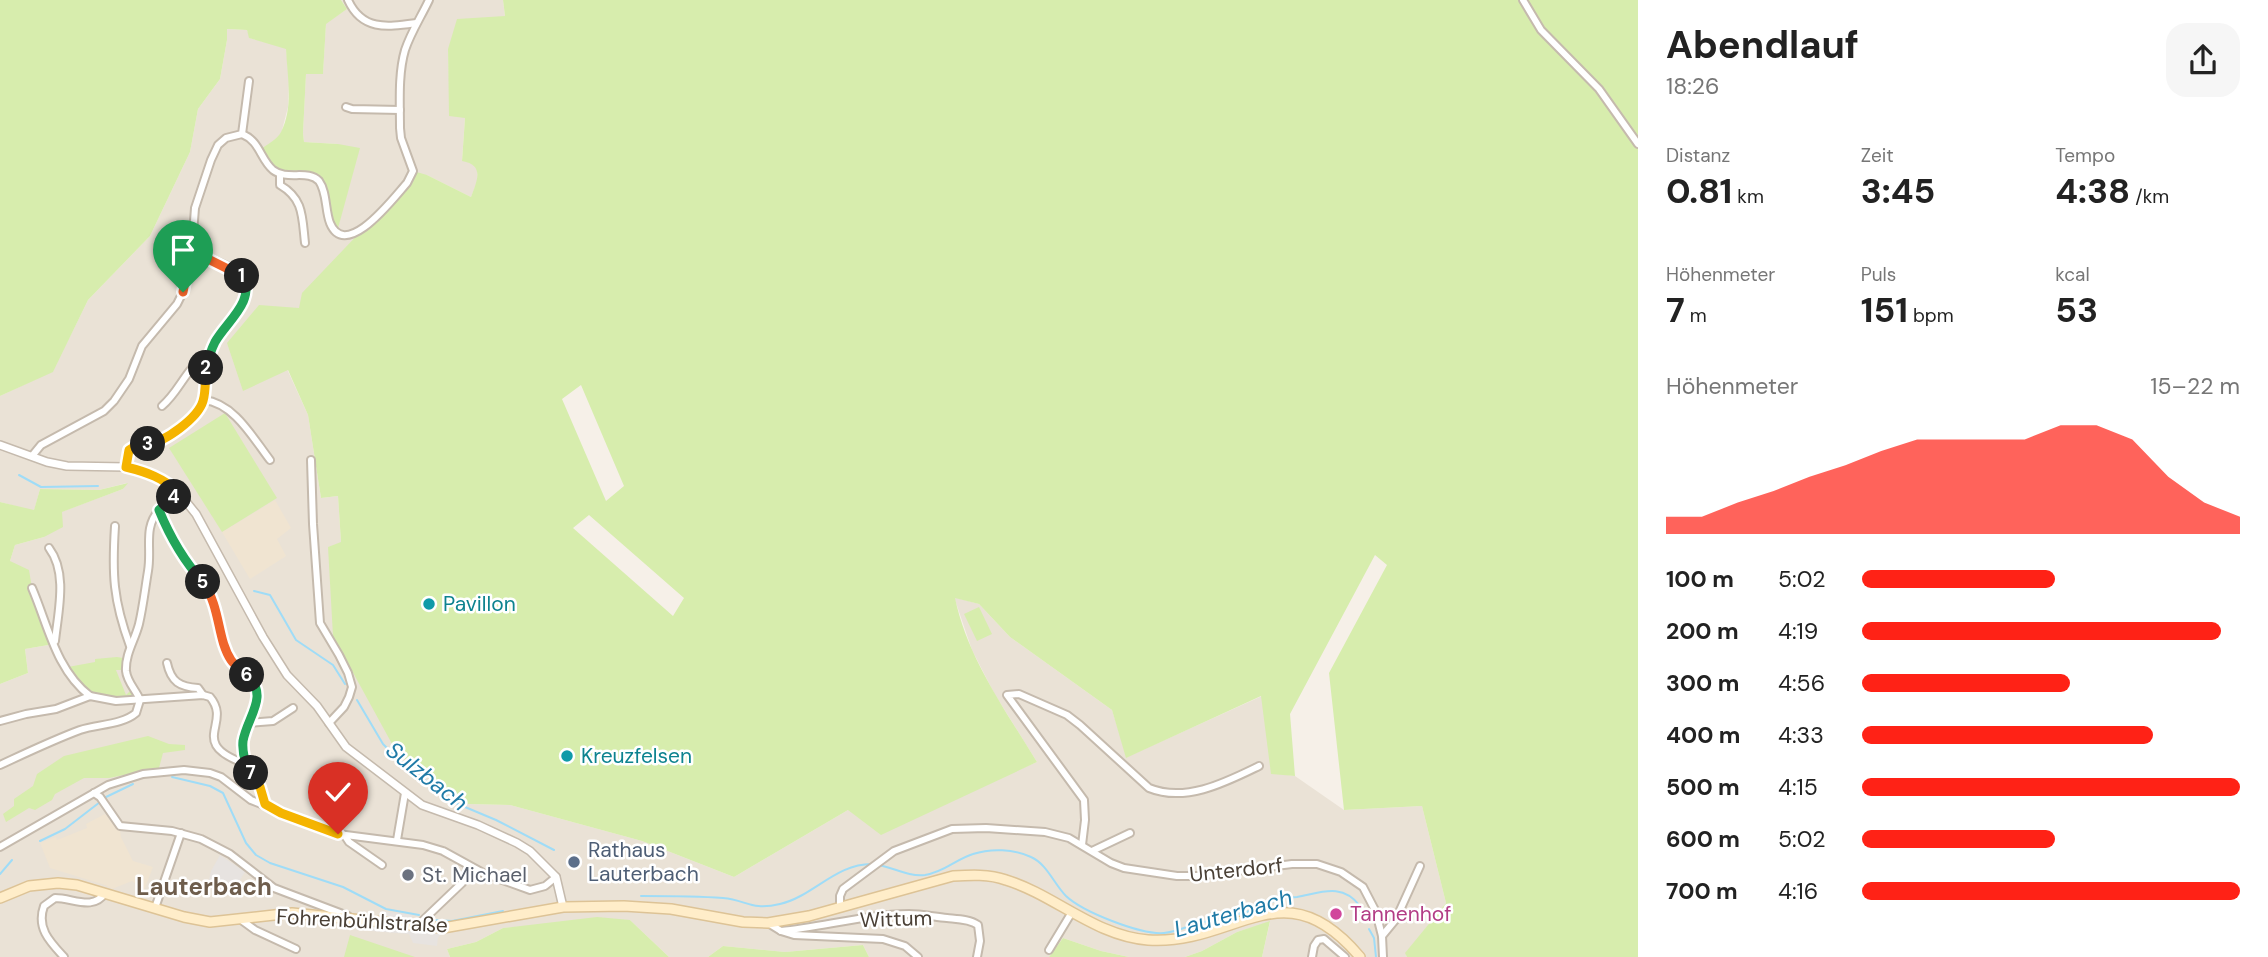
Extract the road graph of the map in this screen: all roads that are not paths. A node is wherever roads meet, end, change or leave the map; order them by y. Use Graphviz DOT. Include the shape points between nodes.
graph roads {
  1 [pos="348,0"];
  2 [pos="429,0"];
  3 [pos="1523,0"];
  4 [pos="416,23"];
  5 [pos="249,81"];
  6 [pos="346,107"];
  7 [pos="400,110"];
  8 [pos="242,134"];
  9 [pos="1638,144"];
  10 [pos="280,174"];
  11 [pos="305,243"];
  12 [pos="192,247"];
  13 [pos="206,366"];
  14 [pos="204,400"];
  15 [pos="162,406"];
  16 [pos="0,445"];
  17 [pos="32,456"];
  18 [pos="270,460"];
  19 [pos="311,460"];
  20 [pos="126,467"];
  21 [pos="180,493"];
  22 [pos="159,510"];
  23 [pos="115,526"];
  24 [pos="49,548"];
  25 [pos="32,588"];
  26 [pos="54,644"];
  27 [pos="130,646"];
  28 [pos="167,663"];
  29 [pos="203,695"];
  30 [pos="90,696"];
  31 [pos="140,700"];
  32 [pos="293,708"];
  33 [pos="0,722"];
  34 [pos="249,723"];
  35 [pos="330,723"];
  36 [pos="246,764"];
  37 [pos="0,765"];
  38 [pos="1259,766"];
  39 [pos="405,793"];
  40 [pos="97,795"];
  41 [pos="265,804"];
  42 [pos="181,833"];
  43 [pos="1129,833"];
  44 [pos="345,836"];
  45 [pos="397,840"];
  46 [pos="1082,845"];
  47 [pos="0,847"];
  48 [pos="1092,851"];
  49 [pos="382,865"];
  50 [pos="469,866"];
  51 [pos="1420,866"];
  52 [pos="556,877"];
  53 [pos="105,893"];
  54 [pos="0,898"];
  55 [pos="563,907"];
  56 [pos="839,907"];
  57 [pos="155,908"];
  58 [pos="1072,912"];
  59 [pos="240,919"];
  60 [pos="355,919"];
  61 [pos="768,923"];
  62 [pos="416,926"];
  63 [pos="781,931"];
  64 [pos="1382,936"];
  65 [pos="296,949"];
  66 [pos="1049,950"];
  67 [pos="1358,956"];
  68 [pos="64,957"];
  69 [pos="918,957"];
  70 [pos="976,957"];
  71 [pos="1312,957"];
  72 [pos="1345,957"];
  73 [pos="1383,957"];
  1 -- 4 [label="street" via="352,10 369,23"];
  2 -- 4 [label="street"];
  3 -- 9 [label="street" via="1541,30 1599,89"];
  4 -- 7 [label="street" via="402,65"];
  5 -- 8 [label="street"];
  6 -- 7 [label="street"];
  7 -- 10 [label="street" via="401,138 412,175 361,231 345,235 332,227 317,179"];
  8 -- 10 [label="street"];
  8 -- 12 [label="street" via="226,138 211,160 195,208"];
  10 -- 11 [label="street" via="280,185 301,209"];
  12 -- 13 [label="street" via="242,274 247,283 247,294 214,344"];
  12 -- 17 [label="street" via="177,304 142,346 130,379 114,401 41,445"];
  13 -- 14 [label="street"];
  13 -- 15 [label="street" via="192,368"];
  14 -- 18 [label="street" via="220,404 236,416"];
  14 -- 20 [label="street" via="168,438 129,450"];
  16 -- 17 [label="street"];
  17 -- 20 [label="street" via="67,466"];
  19 -- 35 [label="street" via="320,623 352,687 344,707"];
  20 -- 21 [label="street" via="148,472"];
  21 -- 22 [label="street"];
  21 -- 35 [label="street" via="197,514 287,675"];
  22 -- 27 [label="street" via="148,530 150,559 138,628"];
  22 -- 34 [label="street" via="180,553 213,598 227,652 257,690"];
  23 -- 27 [label="street" via="112,569 118,614"];
  24 -- 26 [label="street" via="58,559 60,582"];
  25 -- 26 [label="street"];
  26 -- 30 [label="street" via="71,678"];
  27 -- 31 [label="street" via="126,673"];
  28 -- 29 [label="street" via="176,684 198,688"];
  29 -- 31 [label="street"];
  29 -- 36 [label="street" via="214,701 216,746"];
  30 -- 31 [label="street"];
  30 -- 33 [label="street"];
  31 -- 37 [label="street" via="131,717 79,730"];
  32 -- 34 [label="street" via="273,721"];
  34 -- 36 [label="street" via="243,743"];
  35 -- 39 [label="street" via="352,752"];
  36 -- 41 [label="street"];
  38 -- 46 [label="street" via="1199,790 1158,792 1067,715 1019,694 1007,695 1084,800"];
  39 -- 45 [label="street"];
  39 -- 52 [label="street" via="435,811 517,843"];
  40 -- 41 [label="street" via="128,778 184,770 210,773 250,800"];
  40 -- 42 [label="street" via="120,825"];
  40 -- 47 [label="street"];
  41 -- 44 [label="street"];
  42 -- 57 [label="street"];
  42 -- 60 [label="street" via="220,849 274,888"];
  43 -- 48 [label="street"];
  44 -- 45 [label="street"];
  44 -- 49 [label="street"];
  45 -- 50 [label="street" via="443,851"];
  46 -- 48 [label="street, Unterdorf"];
  46 -- 56 [label="street, Unterdorf" via="1031,830 952,829 880,861 843,889"];
  48 -- 64 [label="street, Unterdorf" via="1124,868 1184,876 1317,864 1341,872 1363,887"];
  50 -- 52 [label="street" via="530,890"];
  50 -- 62 [label="street" via="462,883"];
  51 -- 64 [label="street" via="1396,919"];
  52 -- 55 [label="street"];
  53 -- 54 [label="main road, Fohrenbühlstraße" via="48,883 17,889"];
  53 -- 57 [label="main road, Fohrenbühlstraße"];
  53 -- 68 [label="street" via="91,903 55,898 44,906 43,930"];
  55 -- 61 [label="main road, Fohrenbühlstraße" via="654,907"];
  55 -- 62 [label="main road, Fohrenbühlstraße" via="463,926"];
  56 -- 58 [label="main road, Fohrenbühlstraße" via="975,874 1023,886"];
  56 -- 61 [label="main road, Fohrenbühlstraße"];
  57 -- 59 [label="main road, Fohrenbühlstraße" via="200,921"];
  58 -- 66 [label="street"];
  58 -- 67 [label="main road, Fohrenbühlstraße" via="1112,932 1167,940 1287,911 1329,926"];
  59 -- 60 [label="main road, Fohrenbühlstraße" via="292,913"];
  59 -- 65 [label="street"];
  60 -- 62 [label="main road, Fohrenbühlstraße"];
  61 -- 63 [label="street"];
  63 -- 69 [label="street" via="883,939 905,946"];
  63 -- 70 [label="street, Wittum" via="909,914 951,918 978,925"];
  64 -- 73 [label="street, Unterdorf"];
  71 -- 72 [label="street" via="1314,946 1324,939"];
}
